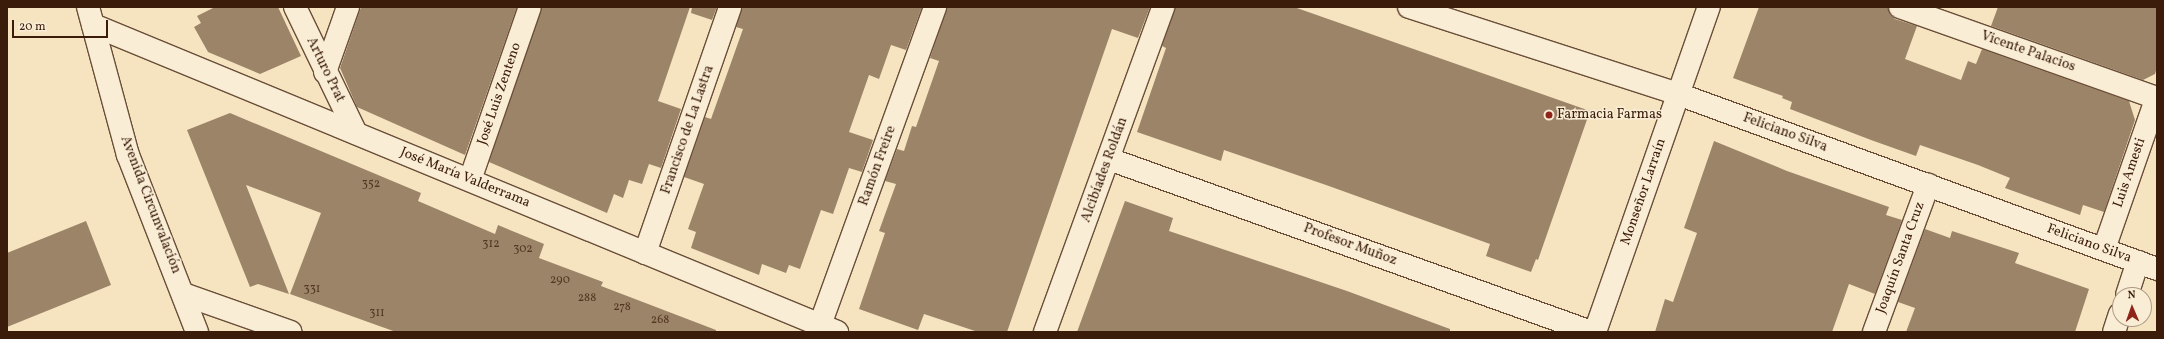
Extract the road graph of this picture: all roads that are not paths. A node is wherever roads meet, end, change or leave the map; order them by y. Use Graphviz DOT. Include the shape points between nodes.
graph roads {
  1 [pos="296,7"];
  2 [pos="348,7"];
  3 [pos="530,7"];
  4 [pos="730,7"];
  5 [pos="935,7"];
  6 [pos="1163,7"];
  7 [pos="1411,7"];
  8 [pos="1709,7"];
  9 [pos="1900,7"];
  10 [pos="91,16"];
  11 [pos="325,72"];
  12 [pos="1678,94"];
  13 [pos="2157,98"];
  14 [pos="356,133"];
  15 [pos="1109,159"];
  16 [pos="470,180"];
  17 [pos="1928,185"];
  18 [pos="2104,249"];
  19 [pos="645,253"];
  20 [pos="2148,265"];
  21 [pos="2133,287"];
  22 [pos="183,294"];
  23 [pos="828,329"];
  24 [pos="197,332"];
  25 [pos="291,332"];
  26 [pos="1045,332"];
  27 [pos="1591,332"];
  28 [pos="1594,332"];
  29 [pos="1874,332"];
  1 -- 11 [label="street, Arturo Prat"];
  2 -- 11 [label="street"];
  3 -- 16 [label="street, José Luis Zenteno"];
  4 -- 19 [label="street, Francisco de La Lastra"];
  5 -- 23 [label="street, Ramón Freire"];
  6 -- 15 [label="street, Alcibíades Roldán"];
  7 -- 12 [label="street, Feliciano Silva"];
  8 -- 12 [label="street, Monseñor Larraín"];
  9 -- 13 [label="street, Vicente Palacios"];
  10 -- 14 [label="street, José María Valderrama"];
  10 -- 22 [label="street, Avenida Circunvalación" via="128,155"];
  11 -- 14 [label="street, Arturo Prat"];
  12 -- 17 [label="street, Feliciano Silva"];
  12 -- 28 [label="street, Monseñor Larraín"];
  13 -- 18 [label="street, Luis Amesti"];
  14 -- 16 [label="street, José María Valderrama"];
  15 -- 26 [label="street, Alcibíades Roldán"];
  15 -- 27 [label="street, Profesor Muñoz"];
  16 -- 19 [label="street, José María Valderrama"];
  17 -- 18 [label="street, Feliciano Silva"];
  17 -- 29 [label="street, Joaquín Santa Cruz"];
  18 -- 20 [label="street, Feliciano Silva"];
  19 -- 23 [label="street, José María Valderrama"];
  20 -- 21 [label="street"];
  22 -- 24 [label="street, Avenida Circunvalación"];
  22 -- 25 [label="street"];
}
